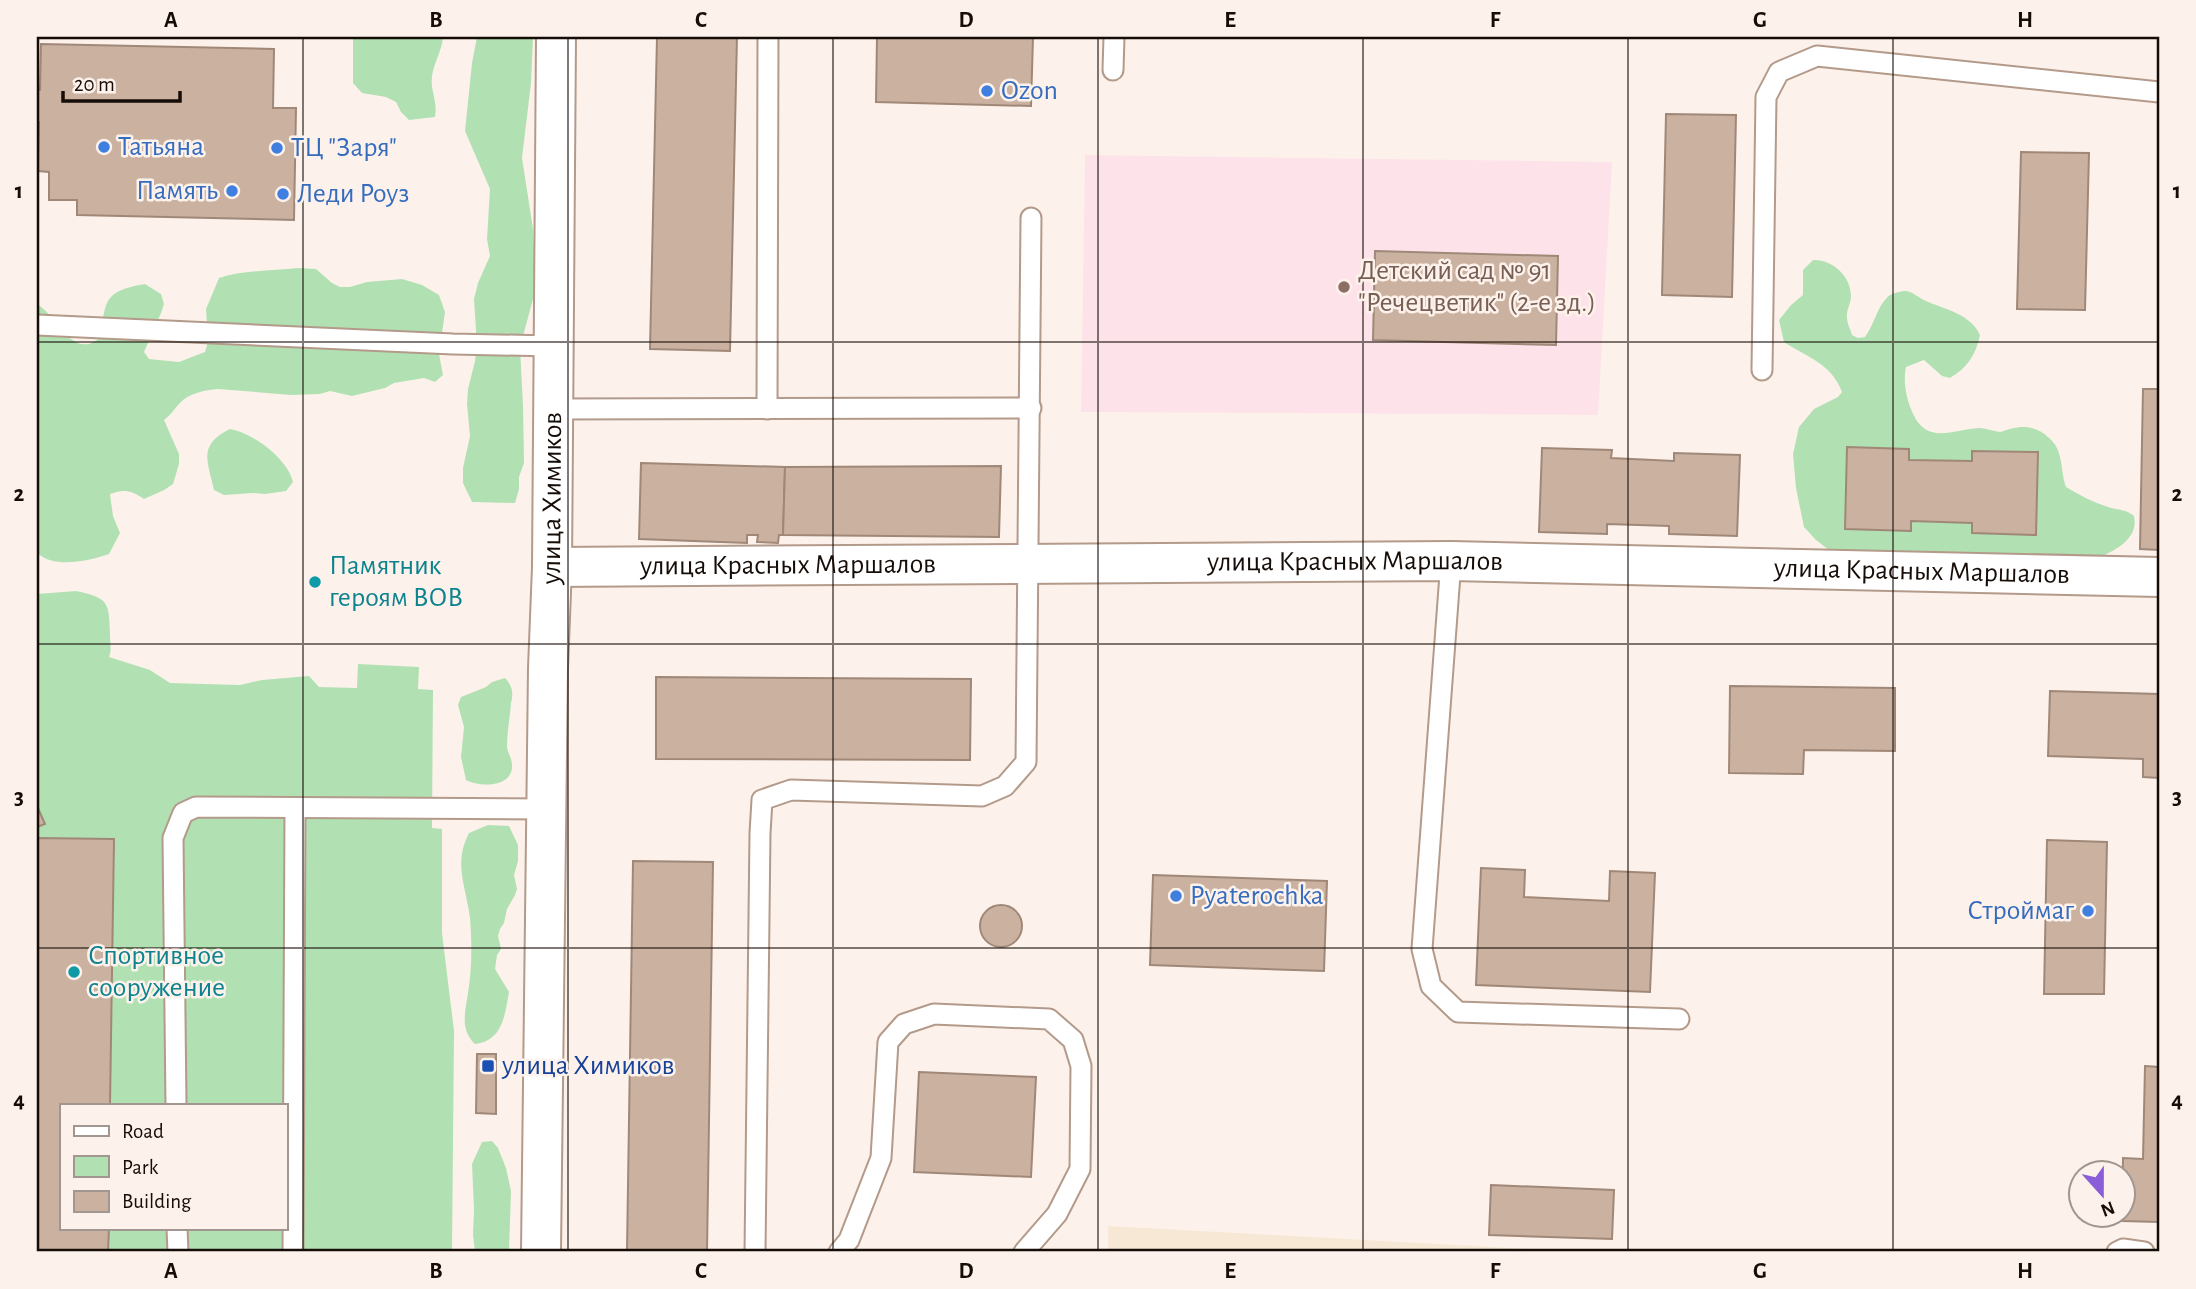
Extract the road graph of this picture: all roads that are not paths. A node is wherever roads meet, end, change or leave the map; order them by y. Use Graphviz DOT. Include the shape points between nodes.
graph roads {
  1 [pos="556,37"];
  2 [pos="768,37"];
  3 [pos="1114,37"];
  4 [pos="1113,70"];
  5 [pos="2159,92"];
  6 [pos="1031,218"];
  7 [pos="37,325"];
  8 [pos="552,346"];
  9 [pos="1762,370"];
  10 [pos="1031,408"];
  11 [pos="552,409"];
  12 [pos="767,409"];
  13 [pos="1451,561"];
  14 [pos="1029,563"];
  15 [pos="552,567"];
  16 [pos="2159,577"];
  17 [pos="295,808"];
  18 [pos="546,809"];
  19 [pos="1679,1018"];
  20 [pos="176,1104"];
  21 [pos="177,1230"];
  22 [pos="178,1252"];
  23 [pos="293,1252"];
  24 [pos="541,1252"];
  25 [pos="755,1252"];
  26 [pos="839,1252"];
  27 [pos="1024,1252"];
  28 [pos="2118,1252"];
  29 [pos="2144,1252"];
  1 -- 8 [label="street, улица Химиков"];
  2 -- 12 [label="lane"];
  3 -- 4 [label="lane"];
  5 -- 9 [label="lane" via="1817,56 1779,72 1766,97"];
  6 -- 10 [label="lane"];
  7 -- 8 [label="lane"];
  8 -- 11 [label="street, улица Химиков"];
  10 -- 12 [label="lane"];
  10 -- 14 [label="lane"];
  11 -- 12 [label="lane"];
  11 -- 15 [label="street, улица Химиков"];
  13 -- 14 [label="street, улица Красных Маршалов"];
  13 -- 16 [label="street, улица Красных Маршалов"];
  13 -- 19 [label="lane" via="1422,949 1431,986 1458,1012"];
  14 -- 15 [label="street, улица Красных Маршалов"];
  14 -- 25 [label="lane" via="1026,762 1005,786 982,796 791,790 762,800"];
  15 -- 18 [label="street, улица Химиков"];
  17 -- 18 [label="lane"];
  17 -- 20 [label="lane" via="196,807 183,813 178,825 173,838"];
  17 -- 23 [label="lane"];
  18 -- 24 [label="street, улица Химиков"];
  21 -- 22 [label="lane"];
  26 -- 27 [label="lane" via="849,1240 881,1158 888,1042 904,1024 934,1014 1049,1019 1073,1040 1081,1066 1080,1169 1057,1214"];
  28 -- 29 [label="lane"];
}
